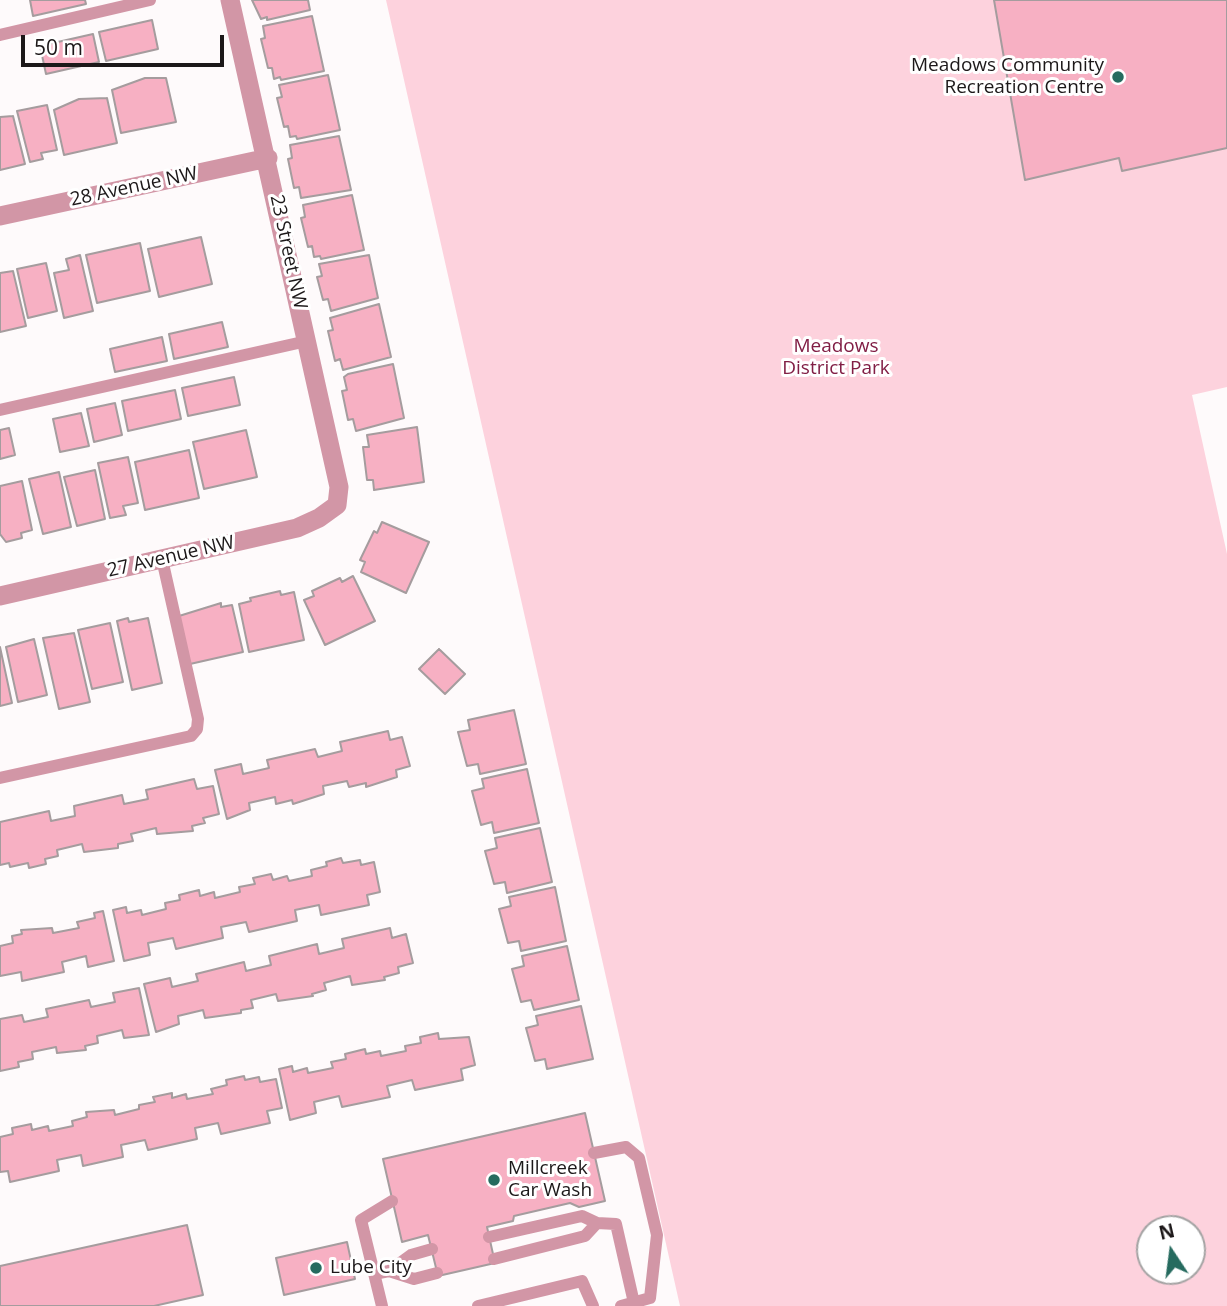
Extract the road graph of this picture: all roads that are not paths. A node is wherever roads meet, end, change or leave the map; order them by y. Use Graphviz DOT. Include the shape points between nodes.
graph roads {
  1 [pos="150,0"];
  2 [pos="230,0"];
  3 [pos="0,35"];
  4 [pos="268,158"];
  5 [pos="0,216"];
  6 [pos="307,341"];
  7 [pos="0,410"];
  8 [pos="337,505"];
  9 [pos="162,559"];
  10 [pos="0,596"];
  11 [pos="0,778"];
  12 [pos="594,1153"];
  13 [pos="393,1201"];
  14 [pos="597,1223"];
  15 [pos="489,1237"];
  16 [pos="432,1250"];
  17 [pos="494,1259"];
  18 [pos="389,1271"];
  19 [pos="437,1273"];
  20 [pos="374,1274"];
  21 [pos="634,1303"];
  22 [pos="382,1306"];
  23 [pos="478,1306"];
  24 [pos="593,1306"];
  25 [pos="621,1306"];
  1 -- 3 [label="lane"];
  2 -- 4 [label="street, 23 Street NW"];
  4 -- 5 [label="street, 28 Avenue NW"];
  4 -- 6 [label="street, 23 Street NW"];
  6 -- 7 [label="lane"];
  6 -- 8 [label="street, 23 Street NW" via="339,486"];
  8 -- 9 [label="street, 27 Avenue NW" via="297,528"];
  9 -- 10 [label="street, 27 Avenue NW"];
  9 -- 11 [label="lane" via="197,729 191,736"];
  12 -- 21 [label="lane" via="626,1147 639,1158 657,1236 650,1298"];
  13 -- 20 [label="lane" via="361,1220"];
  14 -- 15 [label="lane" via="582,1216"];
  14 -- 17 [label="lane" via="585,1236"];
  14 -- 21 [label="lane" via="616,1224"];
  16 -- 18 [label="lane" via="411,1255"];
  18 -- 19 [label="lane" via="414,1279"];
  18 -- 20 [label="lane"];
  20 -- 22 [label="lane"];
  21 -- 25 [label="lane"];
  23 -- 24 [label="lane" via="582,1281"];
}
